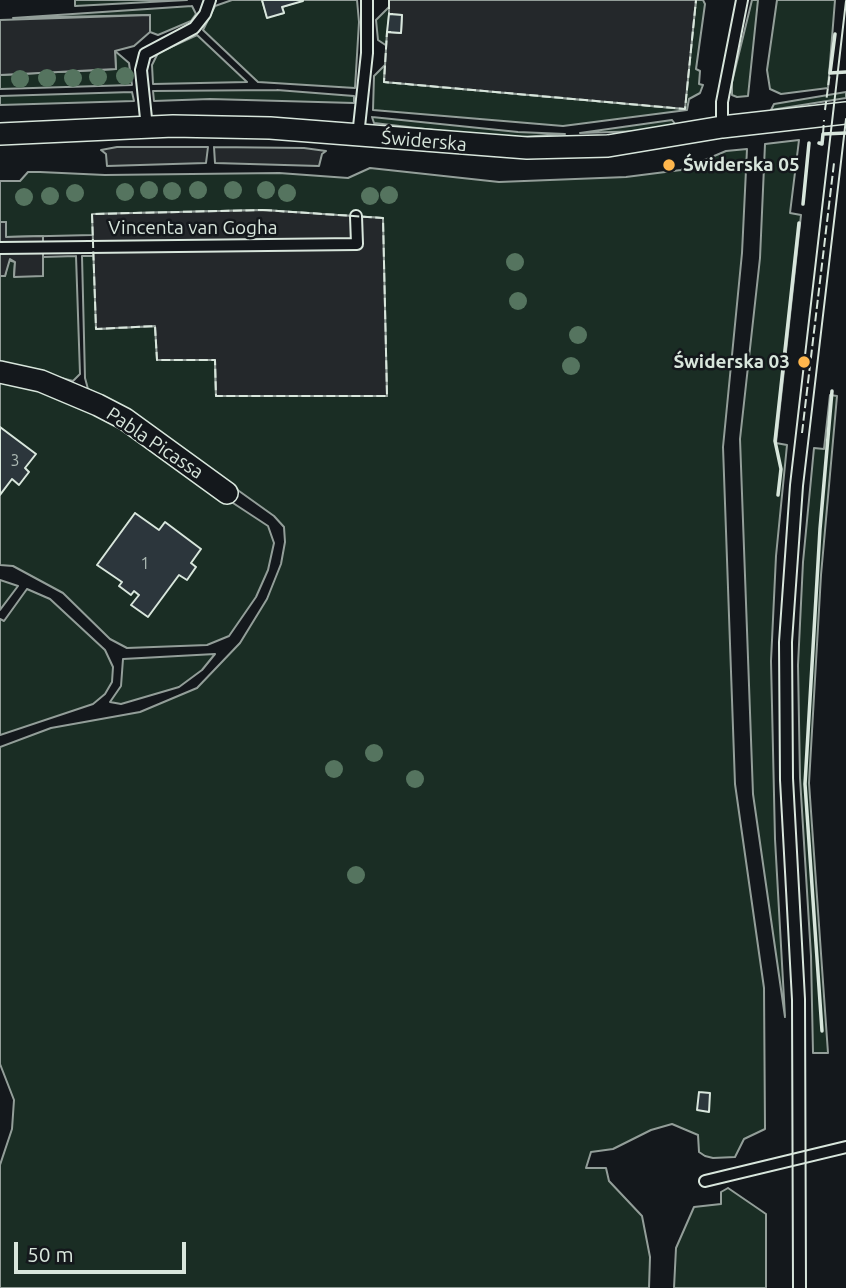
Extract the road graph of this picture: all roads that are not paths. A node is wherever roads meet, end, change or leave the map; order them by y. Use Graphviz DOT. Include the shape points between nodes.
graph roads {
  1 [pos="210,0"];
  2 [pos="367,0"];
  3 [pos="742,0"];
  4 [pos="846,113"];
  5 [pos="722,127"];
  6 [pos="146,128"];
  7 [pos="0,134"];
  8 [pos="358,136"];
  9 [pos="356,216"];
  10 [pos="0,248"];
  11 [pos="0,372"];
  12 [pos="227,493"];
  13 [pos="846,1147"];
  14 [pos="705,1181"];
  1 -- 6 [label="lane" via="194,28 145,54 141,71"];
  2 -- 8 [label="lane"];
  3 -- 5 [label="lane" via="722,102"];
  4 -- 5 [label="street, Świderska"];
  5 -- 8 [label="street, Świderska" via="608,146 527,148"];
  6 -- 7 [label="street, Świderska"];
  6 -- 8 [label="street, Świderska" via="270,128"];
  9 -- 10 [label="lane, Vincenta van Gogha" via="357,244"];
  11 -- 12 [label="street, Pabla Picassa" via="40,381 125,419"];
  13 -- 14 [label="lane"];
}
